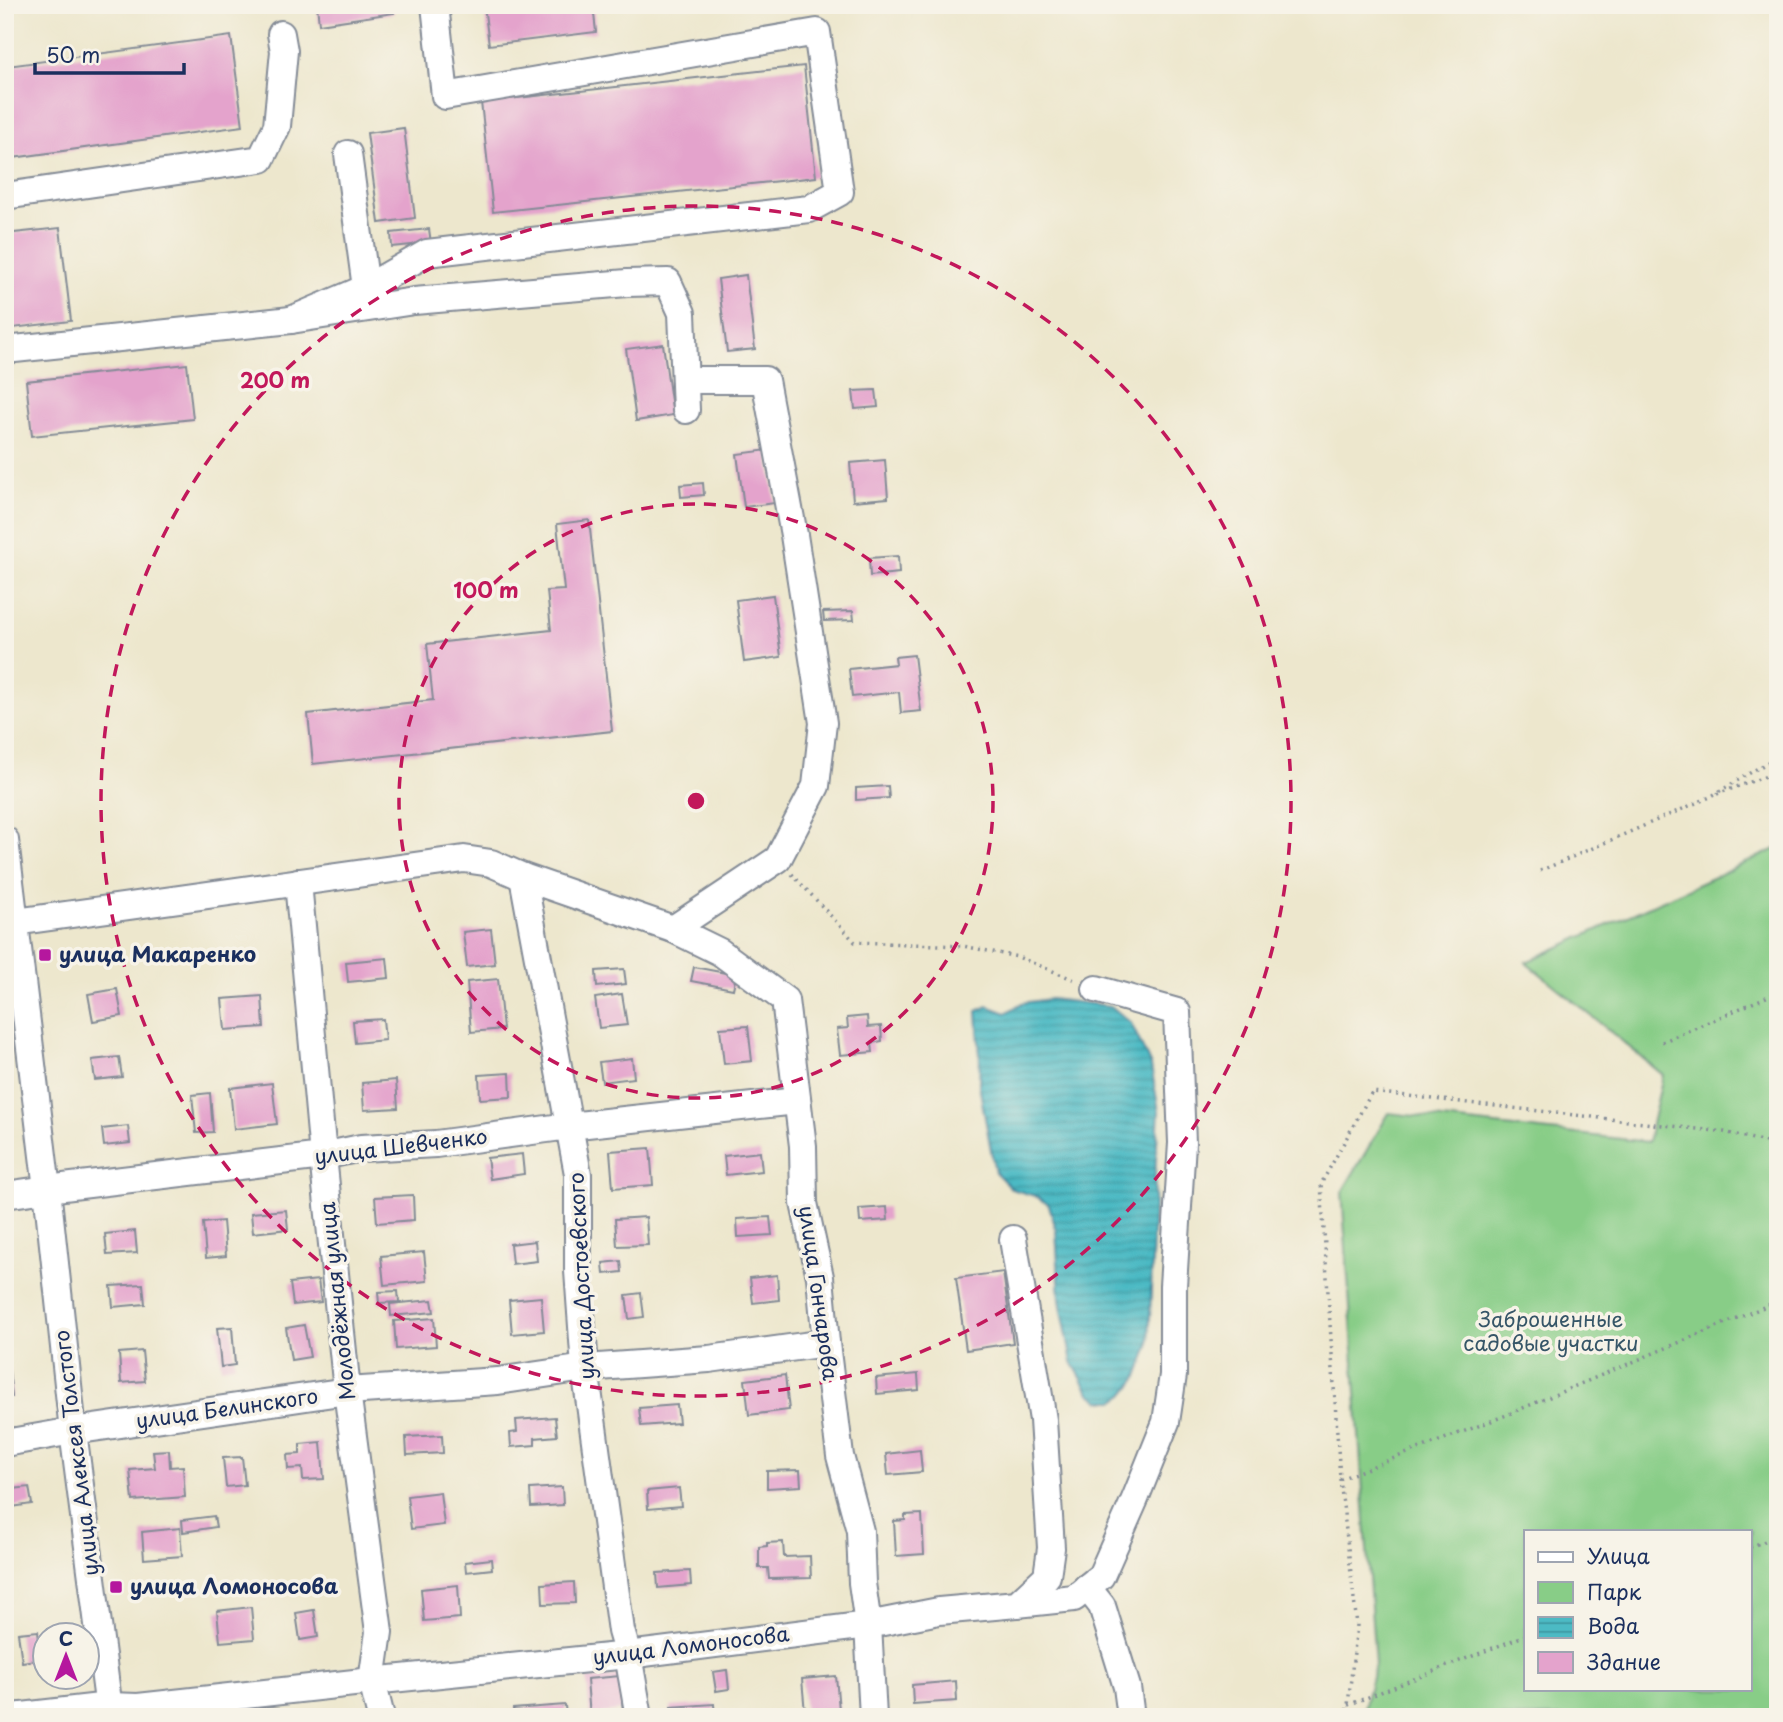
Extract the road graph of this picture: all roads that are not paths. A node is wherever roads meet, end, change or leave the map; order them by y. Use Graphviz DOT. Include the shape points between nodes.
graph roads {
  1 [pos="435,5"];
  2 [pos="281,34"];
  3 [pos="348,154"];
  4 [pos="5,196"];
  5 [pos="366,288"];
  6 [pos="290,320"];
  7 [pos="5,350"];
  8 [pos="685,380"];
  9 [pos="686,410"];
  10 [pos="6,854"];
  11 [pos="523,877"];
  12 [pos="298,882"];
  13 [pos="15,922"];
  14 [pos="673,929"];
  15 [pos="1096,989"];
  16 [pos="797,1101"];
  17 [pos="569,1126"];
  18 [pos="323,1156"];
  19 [pos="47,1189"];
  20 [pos="5,1195"];
  21 [pos="1013,1239"];
  22 [pos="826,1343"];
  23 [pos="585,1368"];
  24 [pos="347,1391"];
  25 [pos="73,1430"];
  26 [pos="5,1443"];
  27 [pos="1087,1587"];
  28 [pos="1017,1604"];
  29 [pos="867,1625"];
  30 [pos="628,1655"];
  31 [pos="372,1681"];
  32 [pos="109,1711"];
  33 [pos="13,1717"];
  34 [pos="380,1717"];
  35 [pos="639,1717"];
  36 [pos="873,1717"];
  37 [pos="1131,1717"];
  1 -- 5 [label="street" via="445,96 817,32 840,192 809,209 427,253"];
  2 -- 4 [label="street" via="284,51 277,126 261,159"];
  3 -- 5 [label="street"];
  5 -- 6 [label="street"];
  6 -- 7 [label="street"];
  6 -- 8 [label="street" via="414,301 668,282 682,313"];
  8 -- 9 [label="street"];
  8 -- 14 [label="street" via="765,380 823,723 816,786 778,859"];
  10 -- 13 [label="street, улица Алексея Толстого"];
  11 -- 12 [label="street" via="491,863 464,859"];
  11 -- 14 [label="street"];
  11 -- 17 [label="street, улица Достоевского"];
  12 -- 13 [label="street"];
  12 -- 18 [label="street, Молодёжная улица"];
  13 -- 19 [label="street, улица Алексея Толстого"];
  14 -- 16 [label="street, улица Гончарова" via="720,952 785,1000"];
  15 -- 27 [label="street" via="1177,1012 1182,1143 1173,1375 1166,1422 1101,1576"];
  16 -- 17 [label="street, улица Шевченко"];
  16 -- 22 [label="street, улица Гончарова" via="804,1203 820,1277"];
  17 -- 18 [label="street, улица Шевченко"];
  17 -- 23 [label="street, улица Достоевского" via="578,1174"];
  18 -- 19 [label="street, улица Шевченко"];
  18 -- 24 [label="street, Молодёжная улица"];
  19 -- 20 [label="street, улица Шевченко"];
  19 -- 25 [label="street, улица Алексея Толстого"];
  21 -- 28 [label="street" via="1043,1420 1051,1548 1047,1576"];
  22 -- 23 [label="street, улица Белинского" via="709,1359"];
  22 -- 29 [label="street, улица Гончарова" via="840,1456 860,1531"];
  23 -- 24 [label="street, улица Белинского" via="498,1381"];
  23 -- 30 [label="street, улица Достоевского"];
  24 -- 25 [label="street, улица Белинского"];
  24 -- 31 [label="street, Молодёжная улица" via="379,1632"];
  25 -- 26 [label="street, улица Белинского"];
  25 -- 32 [label="street, улица Алексея Толстого"];
  27 -- 28 [label="street, улица Ломоносова" via="1074,1598"];
  27 -- 37 [label="street" via="1102,1606 1127,1687"];
  28 -- 29 [label="street, улица Ломоносова" via="939,1611"];
  29 -- 30 [label="street, улица Ломоносова"];
  29 -- 36 [label="street, улица Гончарова"];
  30 -- 31 [label="street, улица Ломоносова"];
  30 -- 35 [label="street, улица Достоевского"];
  31 -- 32 [label="street, улица Ломоносова"];
  31 -- 34 [label="street, Молодёжная улица"];
  32 -- 33 [label="street, улица Ломоносова"];
}
